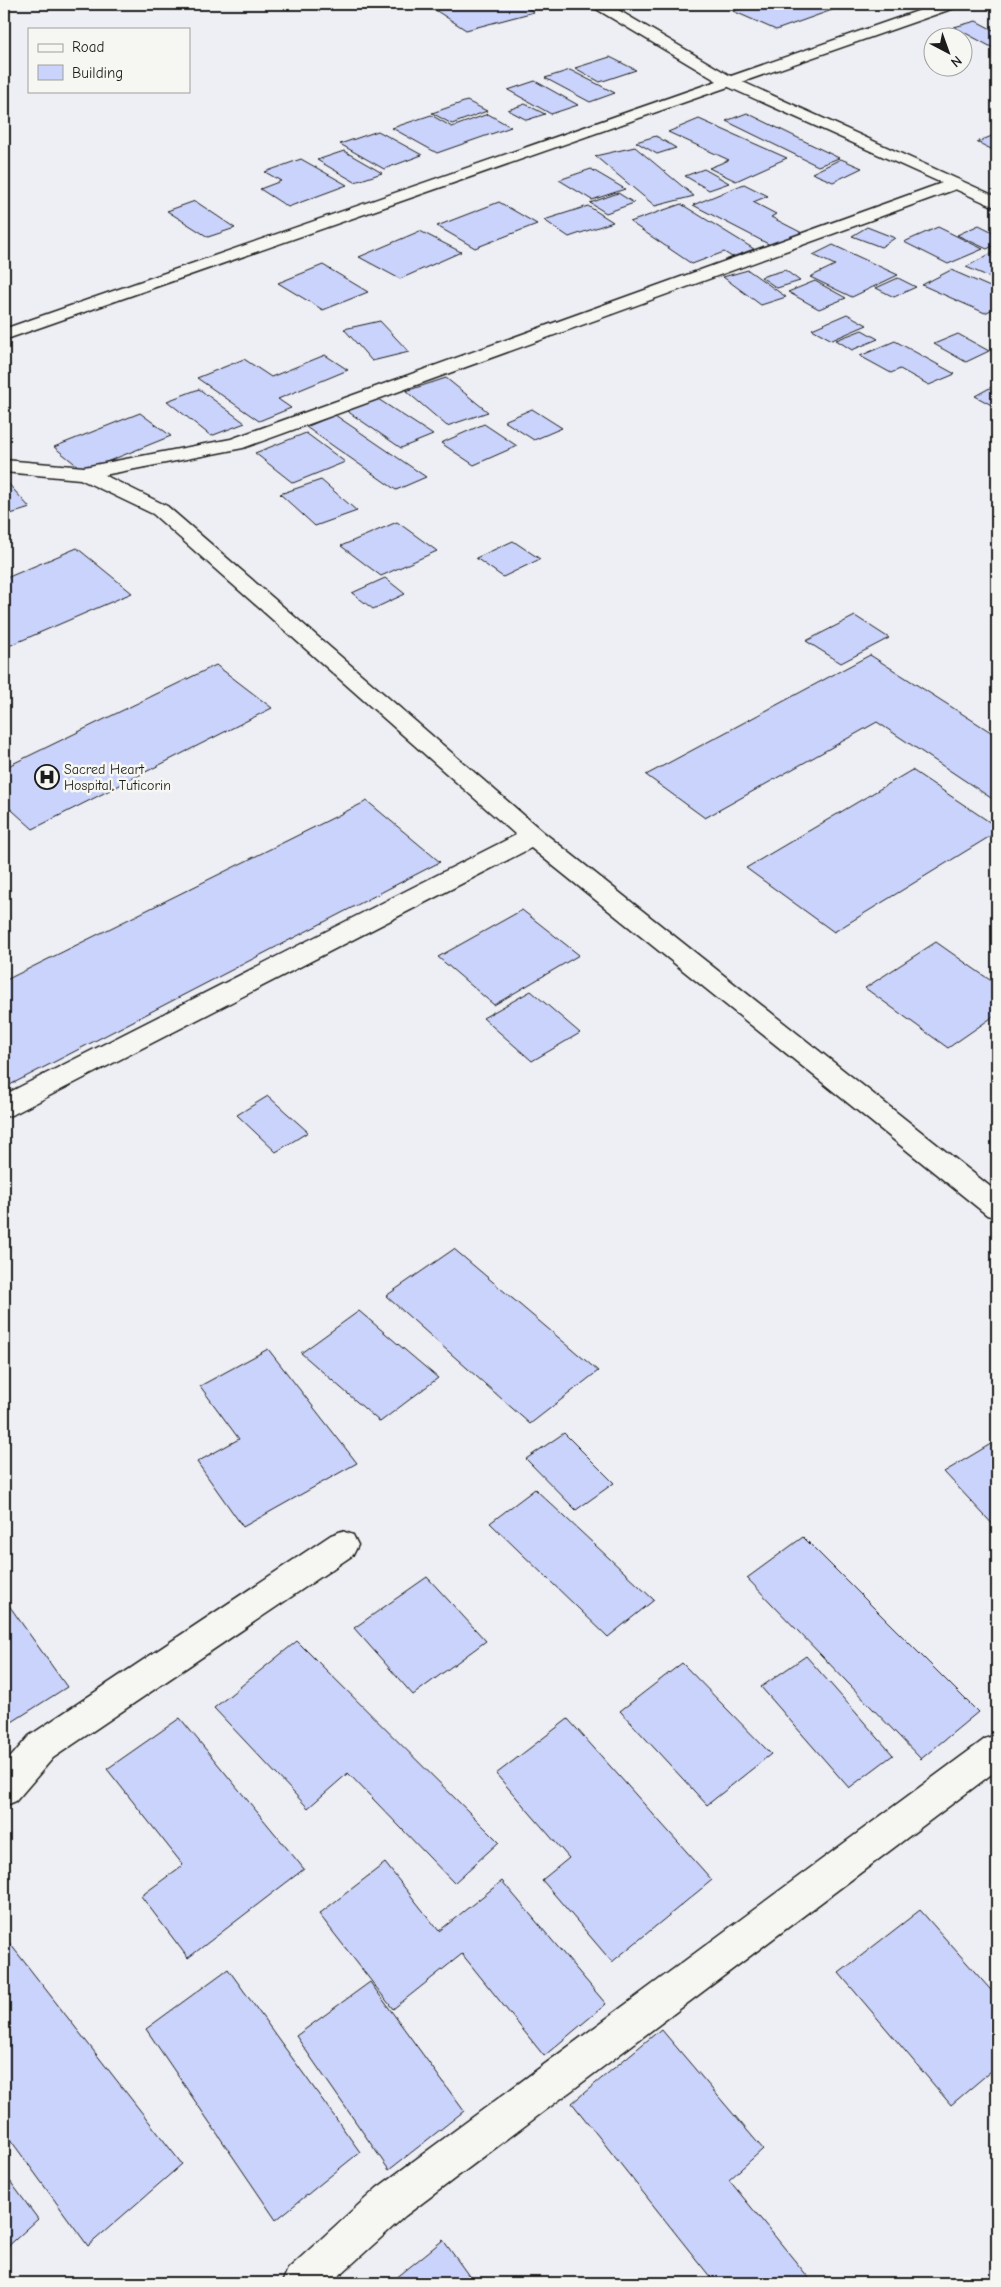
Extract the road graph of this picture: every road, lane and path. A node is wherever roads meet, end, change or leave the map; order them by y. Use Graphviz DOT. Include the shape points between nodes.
graph roads {
  1 [pos="598,4"];
  2 [pos="952,4"];
  3 [pos="728,80"];
  4 [pos="953,184"];
  5 [pos="997,203"];
  6 [pos="4,336"];
  7 [pos="4,466"];
  8 [pos="84,473"];
  9 [pos="533,837"];
  10 [pos="4,1107"];
  11 [pos="997,1207"];
  12 [pos="342,1545"];
  13 [pos="997,1750"];
  14 [pos="4,1790"];
  15 [pos="302,2283"];
  1 -- 3 [label="street"];
  2 -- 3 [label="street"];
  3 -- 4 [label="street"];
  3 -- 6 [label="street"];
  4 -- 5 [label="street"];
  4 -- 8 [label="street" via="236,444"];
  7 -- 8 [label="street"];
  8 -- 9 [label="street" via="160,510"];
  9 -- 10 [label="street"];
  9 -- 11 [label="street"];
  12 -- 14 [label="street" via="41,1747"];
  13 -- 15 [label="street" via="391,2202"];
}
